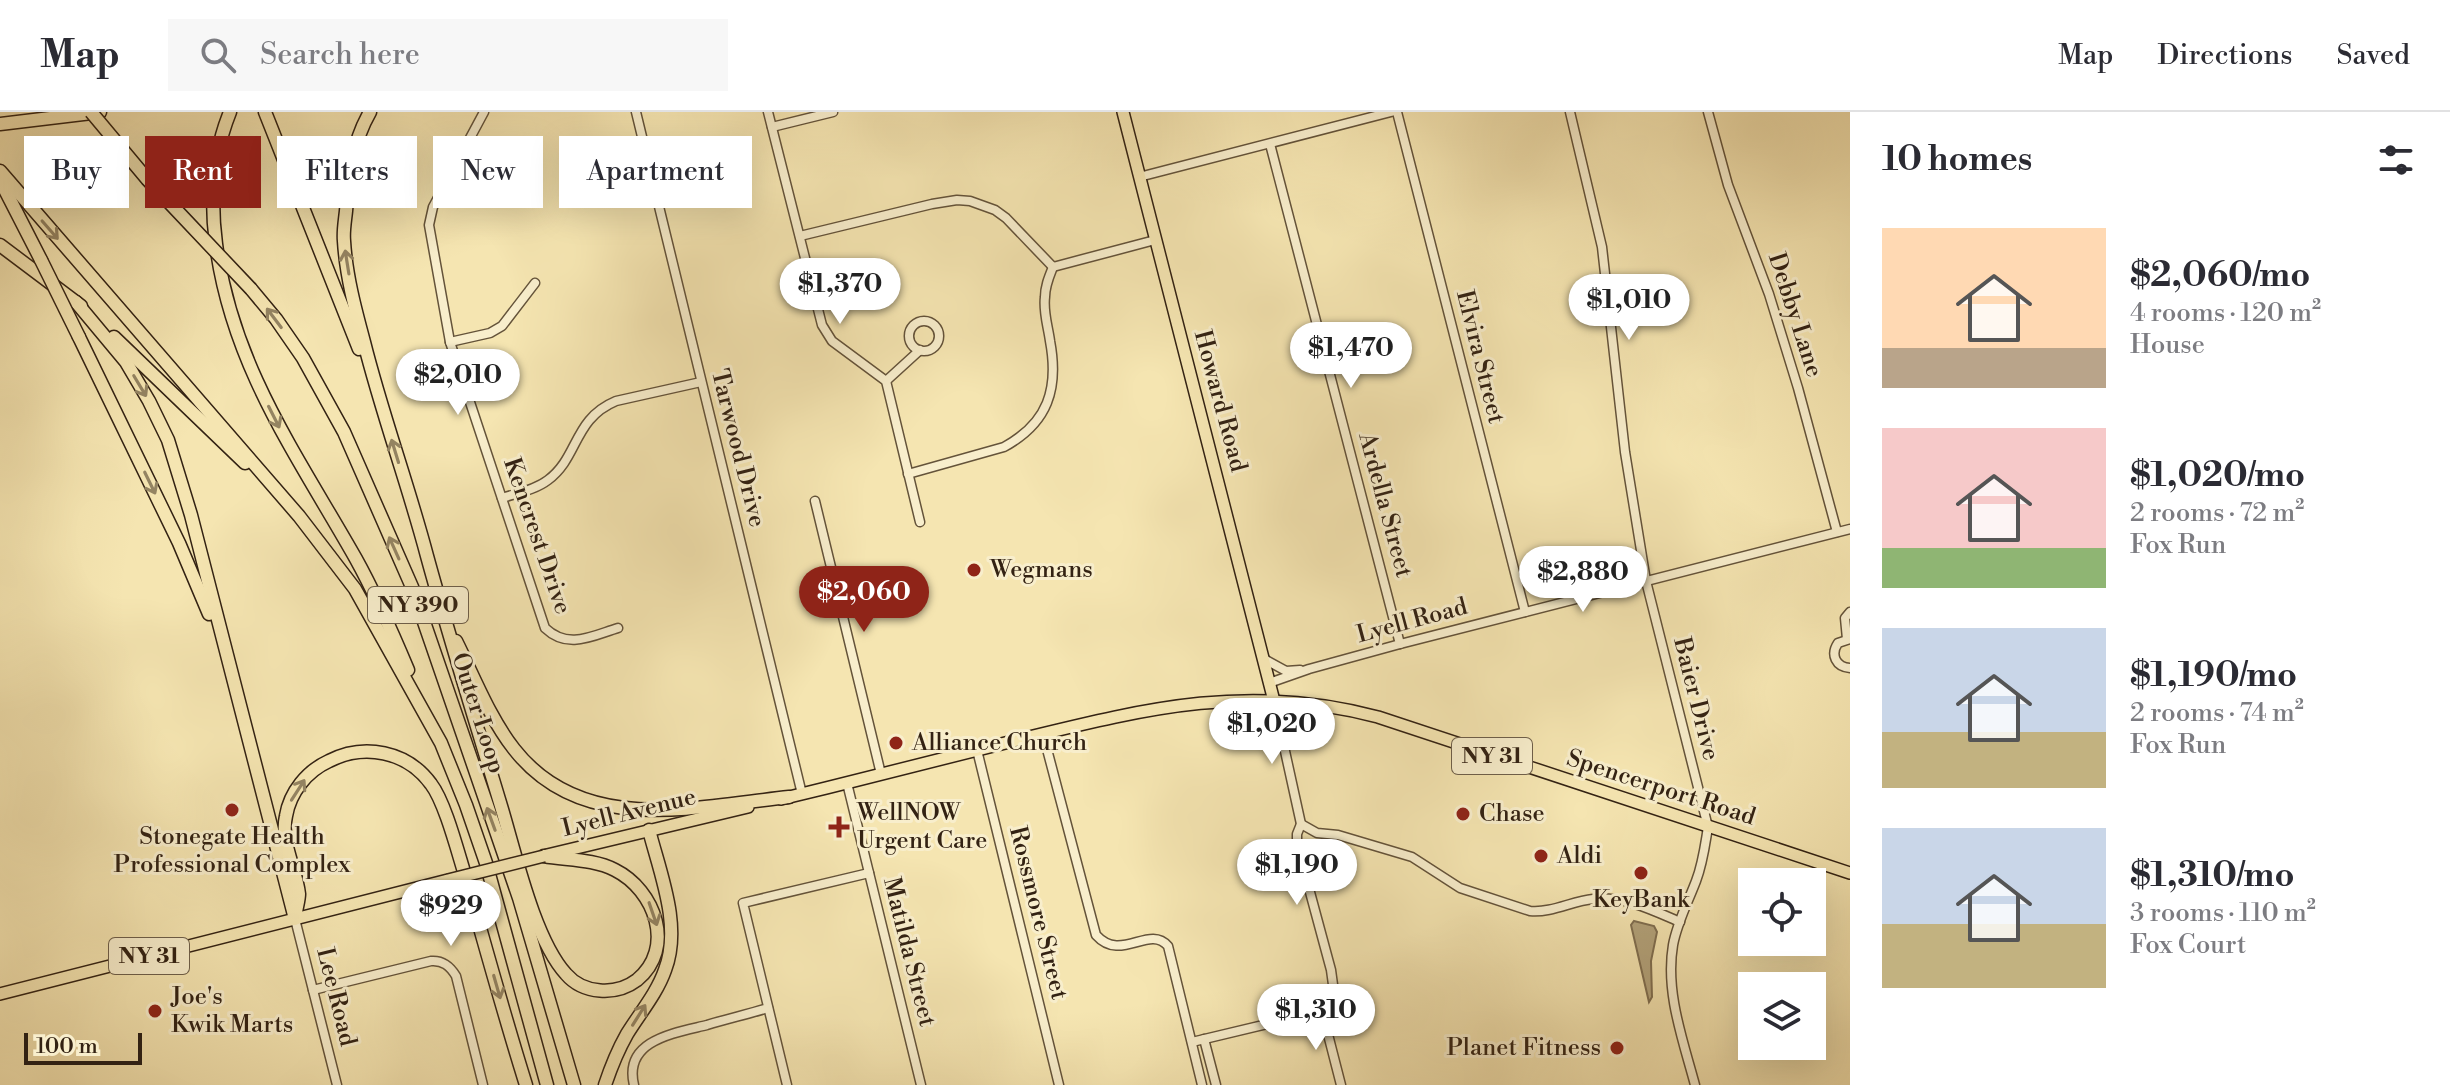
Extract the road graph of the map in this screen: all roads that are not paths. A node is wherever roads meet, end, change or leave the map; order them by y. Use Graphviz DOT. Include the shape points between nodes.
graph roads {
  1 [pos="91,112"];
  2 [pos="100,112"];
  3 [pos="230,112"];
  4 [pos="265,112"];
  5 [pos="370,112"];
  6 [pos="484,112"];
  7 [pos="636,112"];
  8 [pos="768,112"];
  9 [pos="833,112"];
  10 [pos="1123,112"];
  11 [pos="1391,112"];
  12 [pos="1397,112"];
  13 [pos="1570,112"];
  14 [pos="1708,112"];
  15 [pos="0,124"];
  16 [pos="772,127"];
  17 [pos="1270,144"];
  18 [pos="0,171"];
  19 [pos="1139,177"];
  20 [pos="0,180"];
  21 [pos="800,236"];
  22 [pos="1155,240"];
  23 [pos="0,245"];
  24 [pos="1053,267"];
  25 [pos="535,283"];
  26 [pos="76,302"];
  27 [pos="450,342"];
  28 [pos="920,350"];
  29 [pos="886,381"];
  30 [pos="701,382"];
  31 [pos="376,392"];
  32 [pos="908,474"];
  33 [pos="502,498"];
  34 [pos="815,501"];
  35 [pos="299,516"];
  36 [pos="920,522"];
  37 [pos="1850,529"];
  38 [pos="1837,532"];
  39 [pos="1646,581"];
  40 [pos="440,607"];
  41 [pos="1525,612"];
  42 [pos="1850,612"];
  43 [pos="618,628"];
  44 [pos="1848,639"];
  45 [pos="1400,644"];
  46 [pos="1264,659"];
  47 [pos="228,665"];
  48 [pos="1850,668"];
  49 [pos="1309,669"];
  50 [pos="1269,683"];
  51 [pos="1274,701"];
  52 [pos="1043,734"];
  53 [pos="441,743"];
  54 [pos="977,750"];
  55 [pos="881,774"];
  56 [pos="847,783"];
  57 [pos="802,794"];
  58 [pos="789,797"];
  59 [pos="1301,824"];
  60 [pos="1708,827"];
  61 [pos="649,830"];
  62 [pos="544,856"];
  63 [pos="869,873"];
  64 [pos="1850,873"];
  65 [pos="295,919"];
  66 [pos="537,922"];
  67 [pos="1680,922"];
  68 [pos="533,946"];
  69 [pos="313,990"];
  70 [pos="0,994"];
  71 [pos="768,1008"];
  72 [pos="1322,1011"];
  73 [pos="1204,1039"];
  74 [pos="1192,1042"];
  75 [pos="337,1085"];
  76 [pos="483,1085"];
  77 [pos="526,1085"];
  78 [pos="547,1085"];
  79 [pos="574,1085"];
  80 [pos="605,1085"];
  81 [pos="634,1085"];
  82 [pos="787,1085"];
  83 [pos="921,1085"];
  84 [pos="1059,1085"];
  85 [pos="1202,1085"];
  86 [pos="1216,1085"];
  87 [pos="1341,1085"];
  88 [pos="1695,1085"];
  68 -- 1 [label="highway, Outer Loop / NY 390, one-way, bridge" via="412,587 344,432 276,319"];
  2 -- 15 [label="highway"];
  3 -- 53 [label="highway, one-way" via="212,186 219,268 233,322 277,425 377,599"];
  4 -- 31 [label="highway"];
  31 -- 5 [label="highway, one-way" via="352,298 344,239 353,151"];
  6 -- 27 [label="street, Kencrest Drive" via="429,216"];
  7 -- 30 [label="street, Tarwood Drive"];
  8 -- 16 [label="street"];
  9 -- 16 [label="street"];
  10 -- 19 [label="main road, Howard Road"];
  11 -- 17 [label="street"];
  12 -- 41 [label="street, Elvira Street"];
  13 -- 39 [label="street, Baier Drive" via="1602,247"];
  14 -- 38 [label="street, Debby Lane" via="1798,388"];
  16 -- 21 [label="street"];
  17 -- 19 [label="street"];
  17 -- 45 [label="street, Ardella Street"];
  18 -- 35 [label="highway, Outer Loop / NY 390, one-way"];
  19 -- 22 [label="main road, Howard Road"];
  20 -- 47 [label="highway, one-way, bridge" via="196,579"];
  21 -- 24 [label="street" via="932,204 970,201 1006,218"];
  21 -- 29 [label="street" via="827,335"];
  22 -- 24 [label="street"];
  22 -- 46 [label="main road, Howard Road"];
  23 -- 26 [label="highway"];
  24 -- 32 [label="street" via="1044,300 1054,385 1038,419 1004,447"];
  25 -- 27 [label="street" via="502,326"];
  26 -- 35 [label="highway"];
  26 -- 47 [label="highway, one-way" via="126,362 168,440"];
  27 -- 33 [label="street, Kencrest Drive"];
  28 -- 29 [label="street"];
  29 -- 32 [label="street"];
  30 -- 33 [label="street" via="604,407 586,424 554,475 538,487"];
  30 -- 57 [label="street, Tarwood Drive"];
  40 -- 31 [label="highway, one-way"];
  32 -- 36 [label="street"];
  33 -- 43 [label="street, Kencrest Drive" via="545,628 569,641"];
  34 -- 55 [label="street"];
  35 -- 53 [label="highway, Outer Loop / NY 390" via="355,589"];
  37 -- 38 [label="street, Lyell Road"];
  38 -- 39 [label="street, Lyell Road"];
  39 -- 41 [label="street, Lyell Road"];
  39 -- 60 [label="street, Baier Drive"];
  40 -- 58 [label="highway" via="514,749 572,795 606,807 660,810"];
  40 -- 66 [label="highway"];
  41 -- 45 [label="street, Lyell Road"];
  42 -- 44 [label="street" via="1845,618"];
  44 -- 48 [label="street" via="1835,647 1834,657"];
  45 -- 49 [label="street, Lyell Road"];
  46 -- 49 [label="street, Lyell Road" via="1286,671"];
  46 -- 50 [label="main road, Howard Road"];
  47 -- 65 [label="highway"];
  49 -- 50 [label="street, Lyell Road"];
  50 -- 51 [label="main road, Howard Road"];
  51 -- 52 [label="main road, Lyell Avenue / NY 31" via="1161,707"];
  51 -- 59 [label="street"];
  51 -- 60 [label="main road, Spencerport Road / NY 31" via="1378,717"];
  52 -- 54 [label="main road, Lyell Avenue / NY 31"];
  52 -- 74 [label="street" via="1096,935 1115,947 1163,940"];
  53 -- 78 [label="highway, Outer Loop / NY 390" via="486,863"];
  54 -- 55 [label="main road, Lyell Avenue / NY 31"];
  54 -- 84 [label="street, Rossmore Street"];
  55 -- 56 [label="main road, Lyell Avenue / NY 31"];
  56 -- 57 [label="main road, Lyell Avenue / NY 31"];
  56 -- 63 [label="street, Matilda Street"];
  57 -- 58 [label="main road, Lyell Avenue / NY 31"];
  58 -- 61 [label="main road, Lyell Avenue / NY 31"];
  59 -- 67 [label="street" via="1317,833 1412,857 1460,888 1530,911 1620,898"];
  59 -- 72 [label="street" via="1299,854 1334,992"];
  60 -- 64 [label="main road, Spencerport Road / NY 31"];
  60 -- 67 [label="street" via="1704,855"];
  61 -- 62 [label="main road, Lyell Avenue / NY 31"];
  80 -- 61 [label="highway, one-way" via="670,953 668,907"];
  62 -- 65 [label="main road, Lyell Avenue / NY 31, bridge"];
  62 -- 66 [label="highway, one-way" via="598,863 617,871 647,899 658,939 650,966 637,980 602,991 567,976"];
  63 -- 71 [label="street" via="743,903"];
  63 -- 83 [label="street, Matilda Street"];
  65 -- 69 [label="street, Lee Road"];
  65 -- 70 [label="main road, Lyell Avenue / NY 31"];
  65 -- 77 [label="highway, one-way" via="299,895 285,818 302,780 319,765 354,752 388,753 418,770 435,789 458,854"];
  66 -- 68 [label="highway"];
  67 -- 88 [label="street" via="1673,944 1672,988"];
  68 -- 79 [label="highway, Outer Loop / NY 390"];
  69 -- 75 [label="street, Lee Road"];
  69 -- 76 [label="street" via="443,962 456,976"];
  71 -- 81 [label="street" via="650,1043 635,1059"];
  71 -- 82 [label="street"];
  72 -- 73 [label="street"];
  72 -- 87 [label="street"];
  73 -- 74 [label="street"];
  73 -- 86 [label="street"];
  74 -- 85 [label="street"];
}
